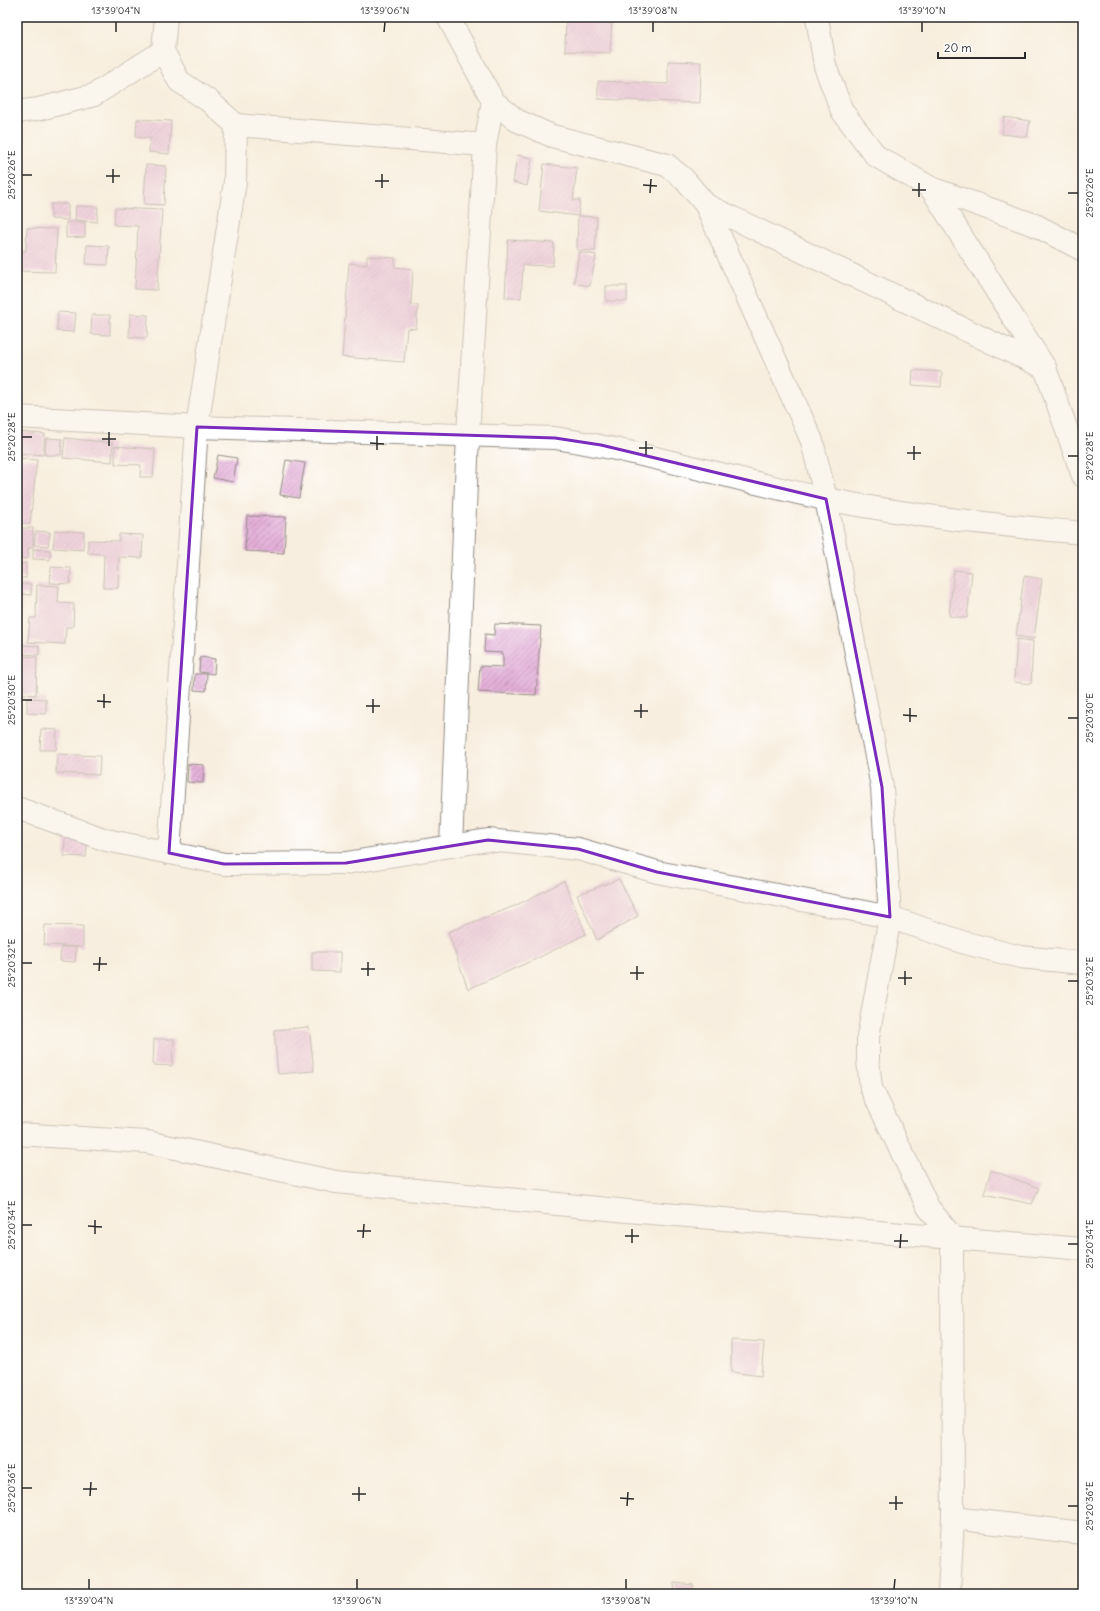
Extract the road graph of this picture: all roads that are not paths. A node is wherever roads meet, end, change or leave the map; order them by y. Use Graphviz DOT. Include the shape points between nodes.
graph roads {
  1 [pos="166,17"];
  2 [pos="448,17"];
  3 [pos="817,17"];
  4 [pos="163,52"];
  5 [pos="493,101"];
  6 [pos="17,112"];
  7 [pos="236,125"];
  8 [pos="485,145"];
  9 [pos="931,188"];
  10 [pos="706,205"];
  11 [pos="1083,250"];
  12 [pos="1045,368"];
  13 [pos="17,416"];
  14 [pos="197,427"];
  15 [pos="468,435"];
  16 [pos="1083,476"];
  17 [pos="826,498"];
  18 [pos="1083,533"];
  19 [pos="17,808"];
  20 [pos="451,846"];
  21 [pos="169,853"];
  22 [pos="890,917"];
  23 [pos="1083,963"];
  24 [pos="17,1134"];
  25 [pos="952,1237"];
  26 [pos="1083,1249"];
  27 [pos="953,1518"];
  28 [pos="1083,1533"];
  29 [pos="949,1594"];
  1 -- 4 [label="street"];
  2 -- 5 [label="street"];
  3 -- 9 [label="street" via="825,66 842,111 876,156"];
  4 -- 6 [label="street" via="94,95"];
  4 -- 7 [label="street" via="179,81 209,100"];
  5 -- 8 [label="street"];
  5 -- 10 [label="street" via="516,120 552,136 667,165 684,179"];
  7 -- 8 [label="street"];
  7 -- 14 [label="street" via="236,182"];
  8 -- 15 [label="street"];
  9 -- 11 [label="street" via="1035,225"];
  9 -- 12 [label="street"];
  10 -- 12 [label="street"];
  10 -- 17 [label="street" via="812,441"];
  12 -- 16 [label="street"];
  13 -- 14 [label="street"];
  14 -- 15 [label="street"];
  14 -- 21 [label="street"];
  15 -- 17 [label="street" via="555,438 601,445"];
  15 -- 20 [label="street"];
  17 -- 18 [label="street" via="947,520"];
  17 -- 22 [label="street" via="882,787"];
  19 -- 21 [label="street" via="106,840"];
  20 -- 21 [label="street" via="338,863 224,864"];
  20 -- 22 [label="street" via="488,840 578,849 657,872"];
  22 -- 23 [label="street" via="962,942 1020,957"];
  22 -- 25 [label="street" via="868,1037 871,1088 928,1207"];
  24 -- 25 [label="street" via="147,1142 336,1182 628,1211"];
  25 -- 26 [label="street"];
  25 -- 27 [label="street"];
  27 -- 28 [label="street"];
  27 -- 29 [label="street"];
}
